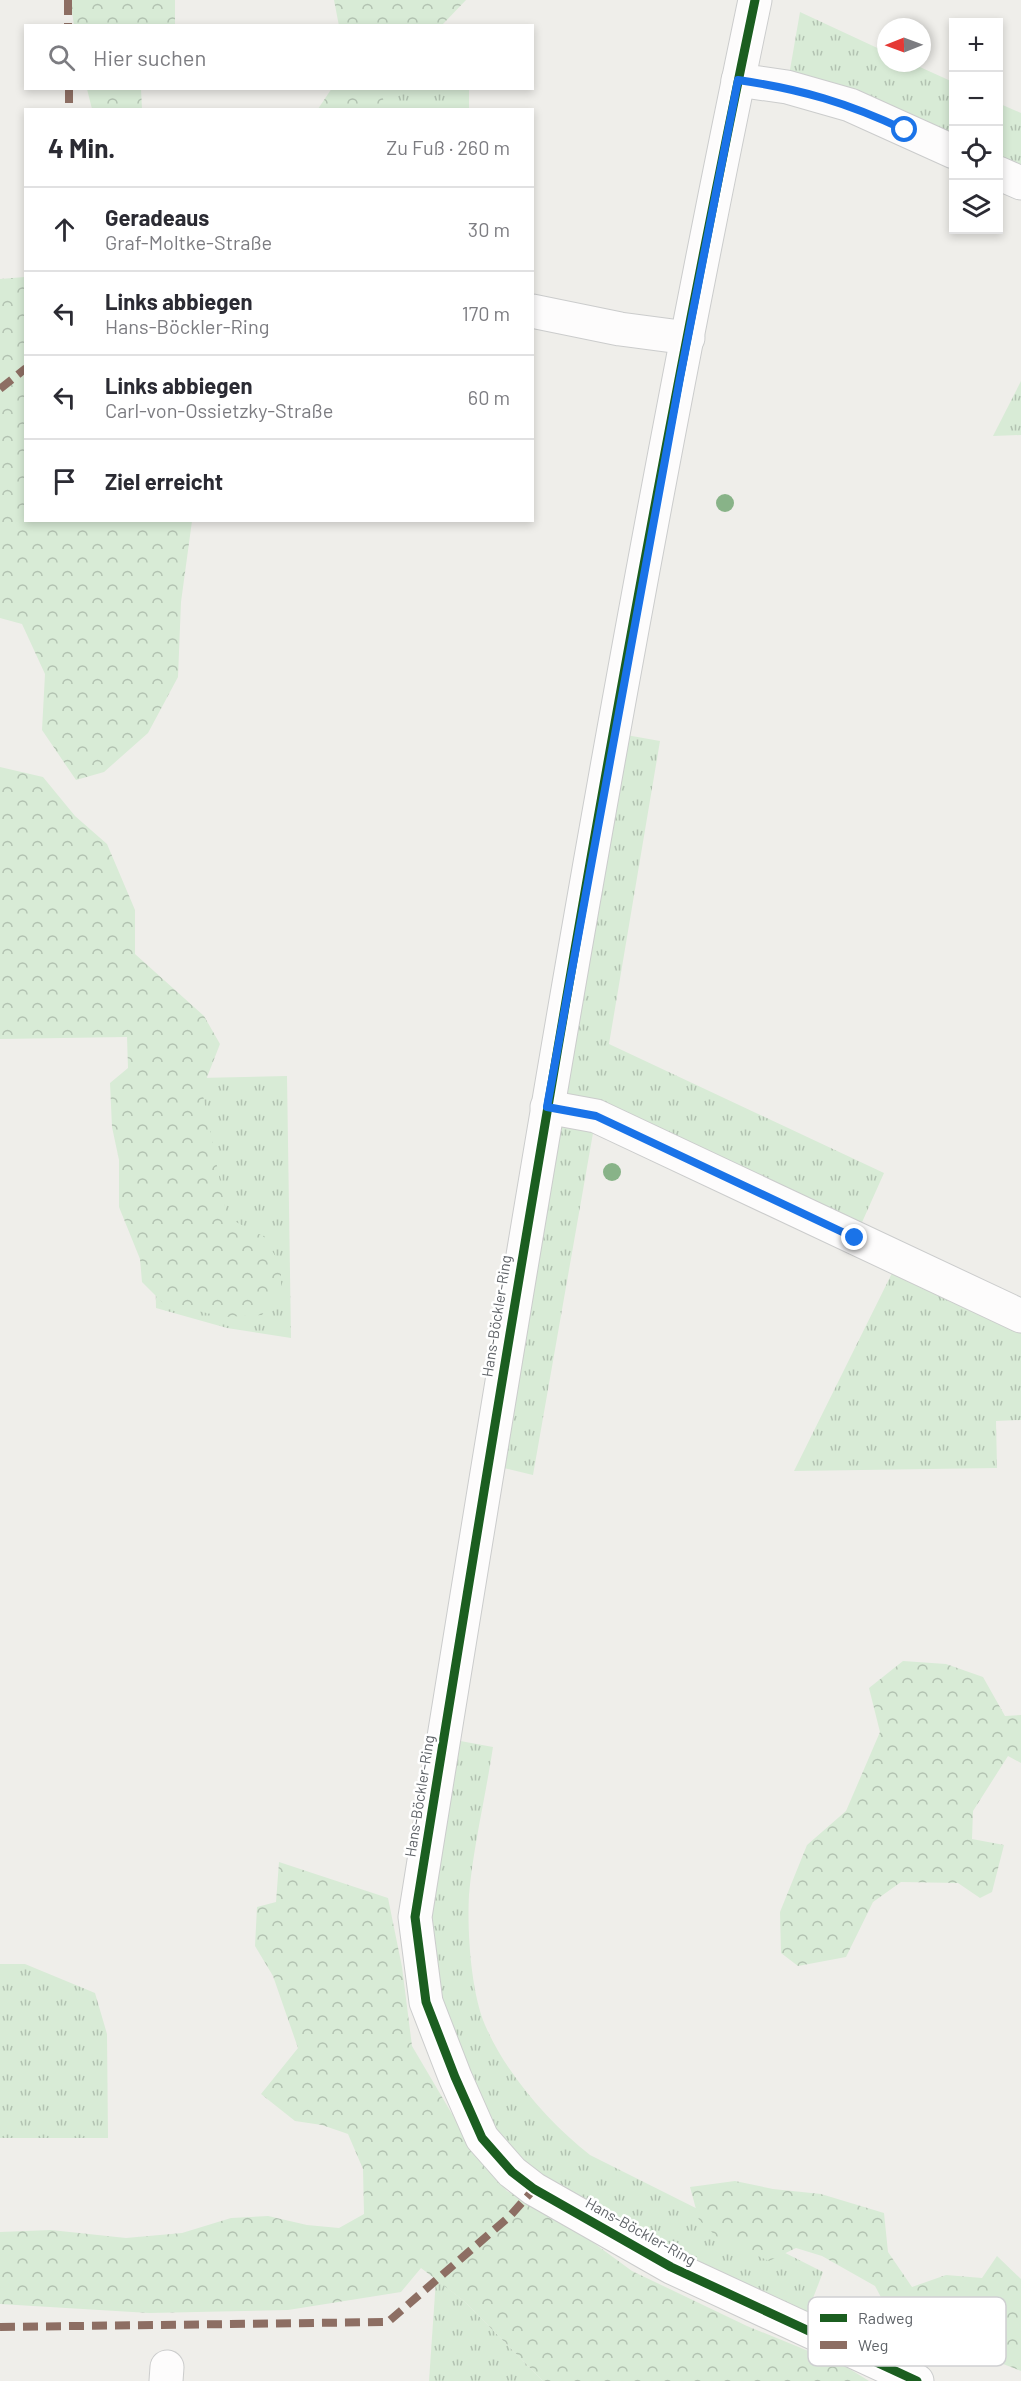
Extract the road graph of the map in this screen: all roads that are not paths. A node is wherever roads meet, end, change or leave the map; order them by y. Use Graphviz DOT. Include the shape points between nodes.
graph roads {
  1 [pos="755,0"];
  2 [pos="738,80"];
  3 [pos="949,150"];
  4 [pos="1003,175"];
  5 [pos="1021,183"];
  6 [pos="534,311"];
  7 [pos="688,338"];
  8 [pos="547,1107"];
  9 [pos="1021,1316"];
  10 [pos="808,2330"];
  11 [pos="886,2366"];
  12 [pos="918,2381"];
  1 -- 2 [label="street, Hans-Böckler-Ring"];
  2 -- 3 [label="street" via="787,87 850,105"];
  2 -- 7 [label="street, Hans-Böckler-Ring"];
  4 -- 5 [label="street"];
  6 -- 7 [label="street"];
  7 -- 8 [label="street, Hans-Böckler-Ring"];
  8 -- 9 [label="street" via="596,1116"];
  8 -- 10 [label="street, Hans-Böckler-Ring" via="415,1917 426,2002 482,2138 512,2172 526,2184 671,2267"];
  11 -- 12 [label="street, Hans-Böckler-Ring"];
}
